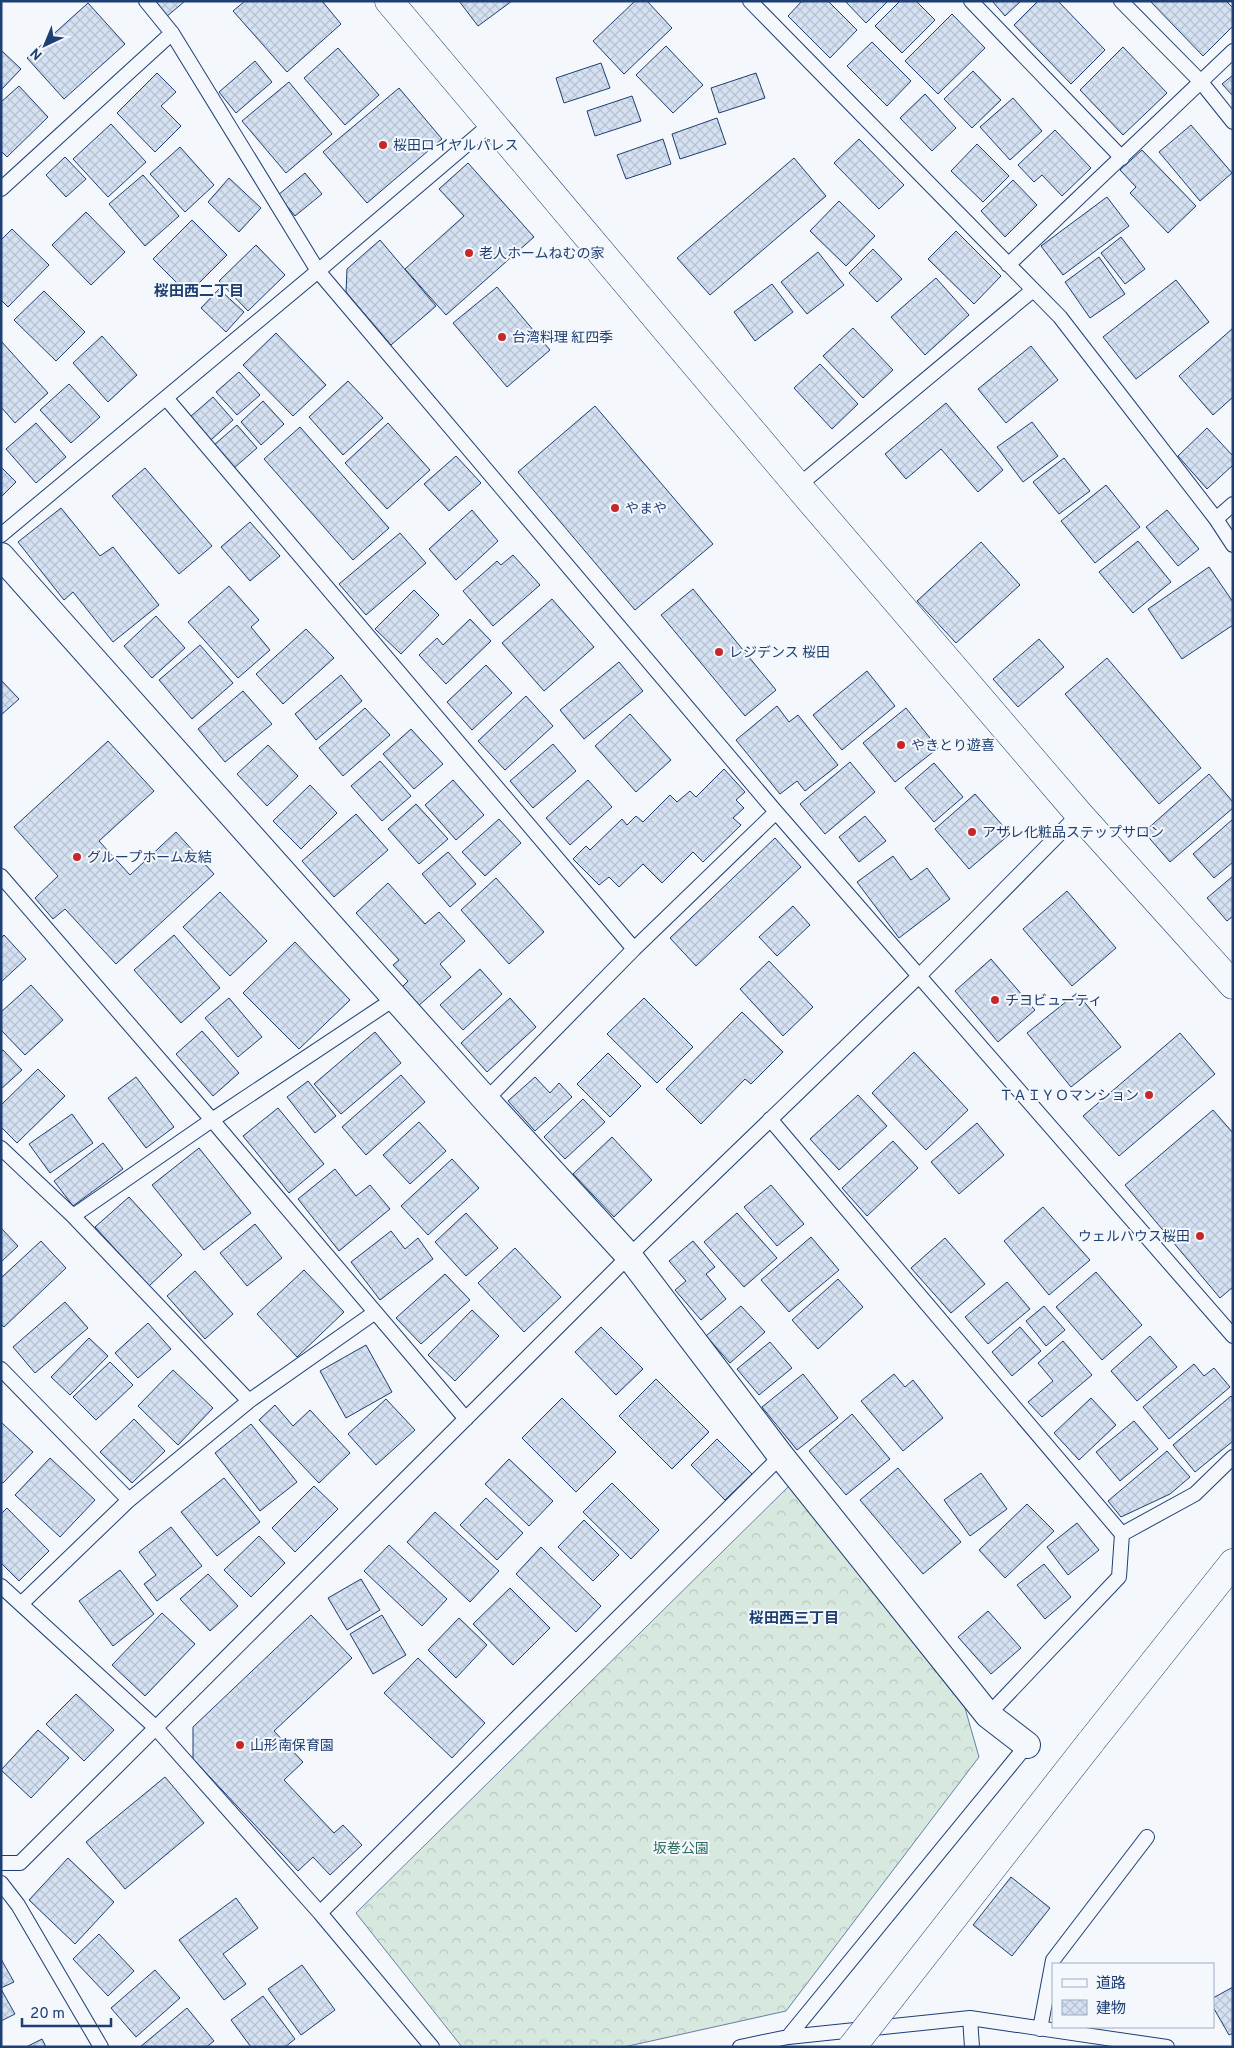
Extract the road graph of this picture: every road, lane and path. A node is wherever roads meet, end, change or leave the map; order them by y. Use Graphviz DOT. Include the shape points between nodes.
graph roads {
  1 [pos="146,1"];
  2 [pos="389,1"];
  3 [pos="750,1"];
  4 [pos="971,1"];
  5 [pos="1121,1"];
  6 [pos="172,33"];
  7 [pos="1233,51"];
  8 [pos="1201,82"];
  9 [pos="492,122"];
  10 [pos="1233,122"];
  11 [pos="1122,158"];
  12 [pos="1,189"];
  13 [pos="1008,265"];
  14 [pos="318,271"];
  15 [pos="1032,290"];
  16 [pos="166,398"];
  17 [pos="798,486"];
  18 [pos="1233,504"];
  19 [pos="1216,519"];
  20 [pos="1,534"];
  21 [pos="1233,545"];
  22 [pos="1,556"];
  23 [pos="776,812"];
  24 [pos="1079,814"];
  25 [pos="1,876"];
  26 [pos="634,949"];
  27 [pos="920,975"];
  28 [pos="1233,985"];
  29 [pos="396,997"];
  30 [pos="486,1100"];
  31 [pos="212,1120"];
  32 [pos="770,1120"];
  33 [pos="1,1148"];
  34 [pos="73,1216"];
  35 [pos="629,1256"];
  36 [pos="374,1313"];
  37 [pos="1233,1336"];
  38 [pos="1,1369"];
  39 [pos="249,1402"];
  40 [pos="466,1419"];
  41 [pos="782,1456"];
  42 [pos="1233,1456"];
  43 [pos="129,1500"];
  44 [pos="1122,1534"];
  45 [pos="1233,1563"];
  46 [pos="1,1586"];
  47 [pos="21,1604"];
  48 [pos="988,1715"];
  49 [pos="155,1727"];
  50 [pos="1027,1745"];
  51 [pos="1147,1837"];
  52 [pos="1,1863"];
  53 [pos="1,1883"];
  54 [pos="320,1913"];
  55 [pos="1052,1963"];
  56 [pos="1052,1965"];
  57 [pos="970,2018"];
  58 [pos="1040,2029"];
  59 [pos="788,2037"];
  60 [pos="101,2047"];
  61 [pos="432,2047"];
  62 [pos="740,2047"];
  63 [pos="852,2047"];
  64 [pos="972,2047"];
  65 [pos="1167,2047"];
  1 -- 6 [label="lane"];
  2 -- 9 [label="street"];
  3 -- 13 [label="lane"];
  4 -- 11 [label="lane"];
  5 -- 8 [label="lane"];
  6 -- 12 [label="lane"];
  6 -- 14 [label="lane"];
  7 -- 8 [label="lane"];
  8 -- 10 [label="lane"];
  8 -- 11 [label="lane"];
  9 -- 14 [label="lane"];
  9 -- 17 [label="street"];
  11 -- 13 [label="lane"];
  13 -- 15 [label="lane"];
  14 -- 16 [label="lane"];
  14 -- 23 [label="lane"];
  15 -- 17 [label="lane"];
  15 -- 19 [label="lane" via="1060,317"];
  16 -- 20 [label="lane"];
  16 -- 26 [label="lane"];
  17 -- 24 [label="street"];
  18 -- 19 [label="lane"];
  19 -- 21 [label="lane"];
  22 -- 29 [label="street"];
  23 -- 26 [label="lane"];
  23 -- 27 [label="lane"];
  24 -- 27 [label="lane"];
  24 -- 28 [label="street"];
  25 -- 31 [label="lane"];
  26 -- 30 [label="lane"];
  27 -- 32 [label="lane"];
  27 -- 37 [label="lane"];
  29 -- 30 [label="street"];
  29 -- 31 [label="lane"];
  30 -- 35 [label="street"];
  31 -- 34 [label="lane"];
  31 -- 36 [label="lane"];
  32 -- 35 [label="lane"];
  32 -- 44 [label="lane"];
  33 -- 34 [label="lane"];
  34 -- 39 [label="lane"];
  35 -- 40 [label="lane"];
  35 -- 41 [label="street"];
  36 -- 39 [label="lane"];
  36 -- 40 [label="lane"];
  38 -- 43 [label="lane"];
  39 -- 43 [label="lane"];
  40 -- 49 [label="lane"];
  41 -- 48 [label="street"];
  41 -- 54 [label="lane"];
  42 -- 44 [label="lane" via="1195,1494"];
  43 -- 47 [label="lane"];
  44 -- 48 [label="lane" via="1119,1577"];
  45 -- 63 [label="street, bridge"];
  46 -- 47 [label="lane"];
  47 -- 49 [label="lane"];
  48 -- 50 [label="street"];
  49 -- 52 [label="lane" via="20,1862"];
  49 -- 54 [label="lane"];
  50 -- 59 [label="lane"];
  51 -- 55 [label="lane"];
  53 -- 60 [label="lane" via="18,1906"];
  54 -- 61 [label="lane"];
  56 -- 58 [label="lane"];
  57 -- 58 [label="lane"];
  57 -- 59 [label="lane"];
  57 -- 64 [label="lane"];
  58 -- 65 [label="lane"];
  59 -- 62 [label="lane"];
}
